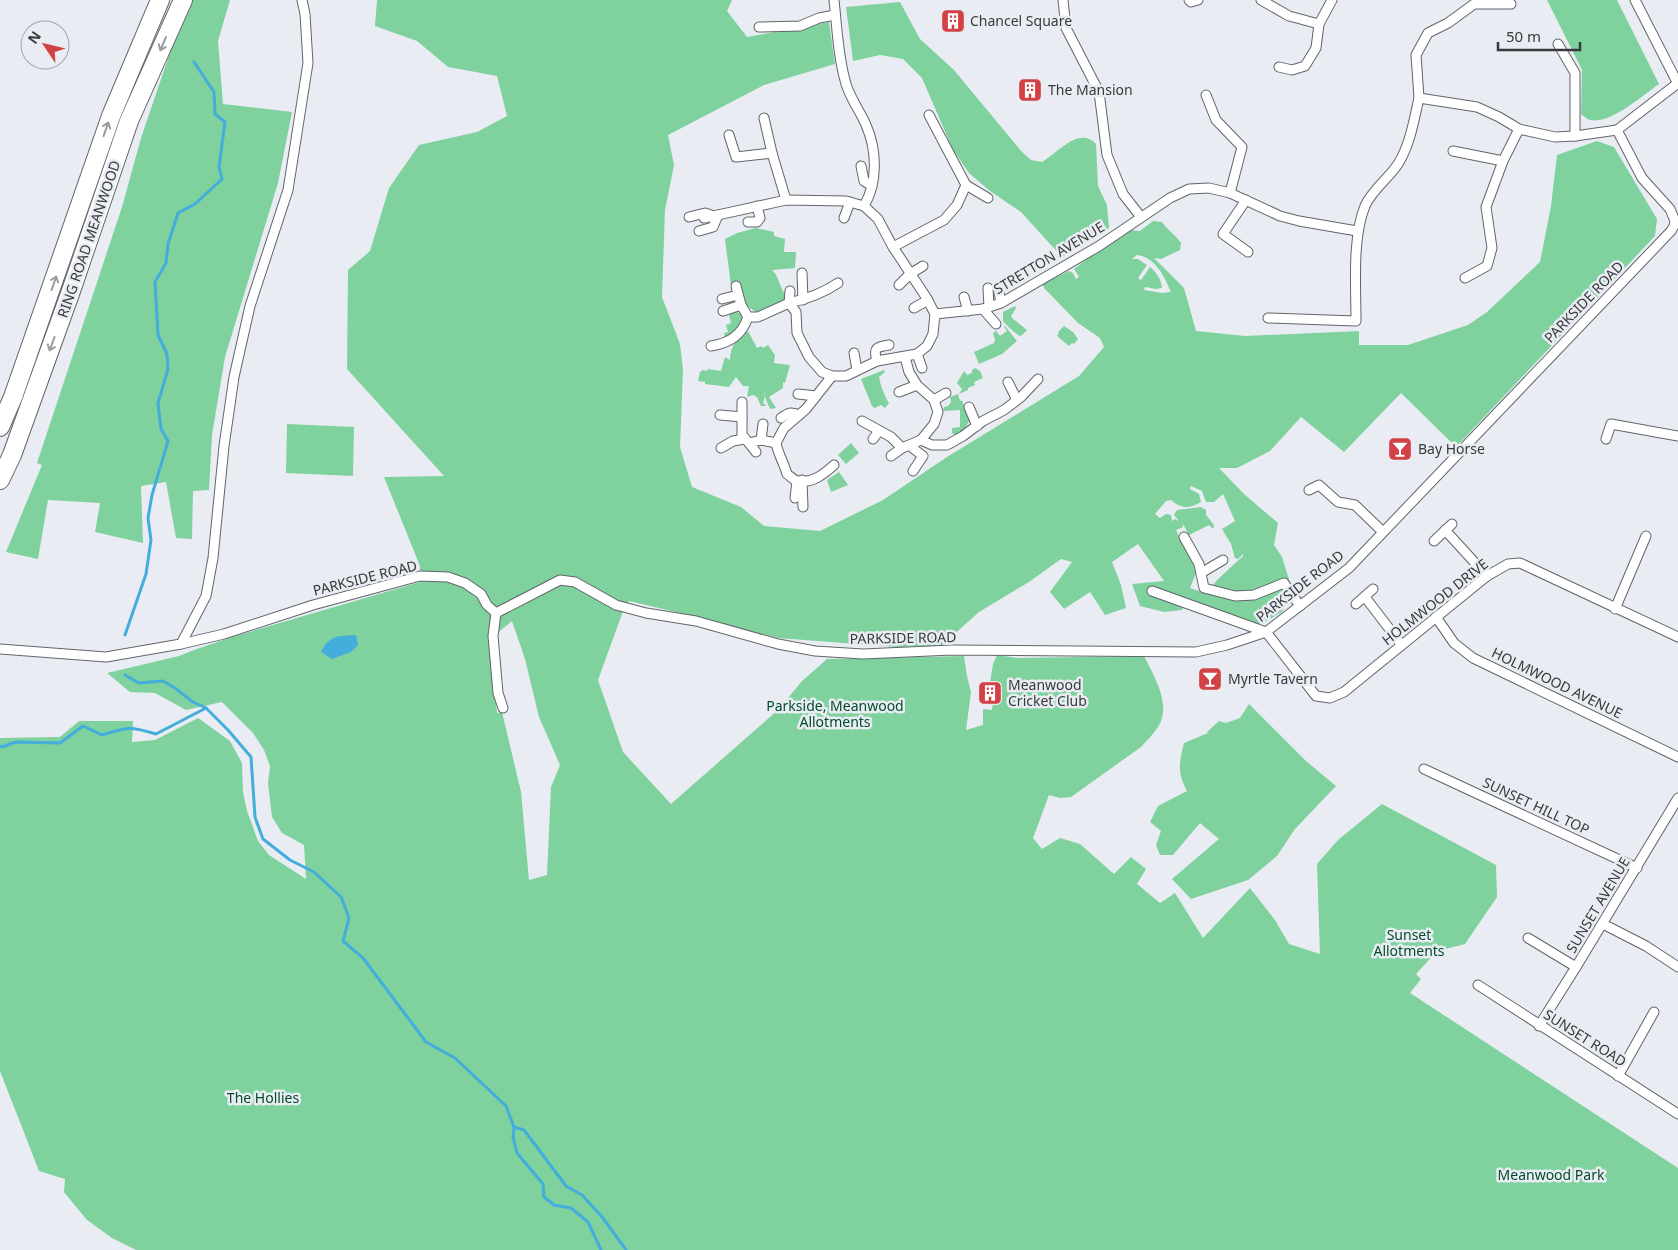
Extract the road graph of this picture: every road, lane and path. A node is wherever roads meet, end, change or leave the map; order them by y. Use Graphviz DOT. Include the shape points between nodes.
graph roads {
  1 [pos="160,0"];
  2 [pos="183,0"];
  3 [pos="302,0"];
  4 [pos="834,0"];
  5 [pos="1063,0"];
  6 [pos="1189,0"];
  7 [pos="1198,0"];
  8 [pos="1261,0"];
  9 [pos="1332,0"];
  10 [pos="1635,0"];
  11 [pos="1510,4"];
  12 [pos="835,15"];
  13 [pos="1319,24"];
  14 [pos="759,27"];
  15 [pos="1558,44"];
  16 [pos="1278,67"];
  17 [pos="1678,84"];
  18 [pos="1206,95"];
  19 [pos="1419,98"];
  20 [pos="929,115"];
  21 [pos="764,118"];
  22 [pos="1519,129"];
  23 [pos="1617,130"];
  24 [pos="729,135"];
  25 [pos="1576,136"];
  26 [pos="1453,151"];
  27 [pos="772,153"];
  28 [pos="1503,161"];
  29 [pos="861,166"];
  30 [pos="966,185"];
  31 [pos="872,186"];
  32 [pos="1230,193"];
  33 [pos="988,198"];
  34 [pos="786,200"];
  35 [pos="1246,200"];
  36 [pos="850,202"];
  37 [pos="757,206"];
  38 [pos="864,206"];
  39 [pos="689,216"];
  40 [pos="712,216"];
  41 [pos="1142,217"];
  42 [pos="844,218"];
  43 [pos="1676,219"];
  44 [pos="748,222"];
  45 [pos="699,231"];
  46 [pos="1357,232"];
  47 [pos="893,247"];
  48 [pos="1248,252"];
  49 [pos="923,266"];
  50 [pos="802,273"];
  51 [pos="910,274"];
  52 [pos="1465,278"];
  53 [pos="838,282"];
  54 [pos="900,285"];
  55 [pos="998,287"];
  56 [pos="988,288"];
  57 [pos="790,291"];
  58 [pos="964,297"];
  59 [pos="722,299"];
  60 [pos="803,300"];
  61 [pos="928,300"];
  62 [pos="789,303"];
  63 [pos="1001,303"];
  64 [pos="740,305"];
  65 [pos="914,308"];
  66 [pos="986,308"];
  67 [pos="723,311"];
  68 [pos="968,311"];
  69 [pos="935,314"];
  70 [pos="748,317"];
  71 [pos="1268,318"];
  72 [pos="996,324"];
  73 [pos="728,342"];
  74 [pos="889,345"];
  75 [pos="711,346"];
  76 [pos="806,351"];
  77 [pos="726,353"];
  78 [pos="854,353"];
  79 [pos="918,354"];
  80 [pos="796,356"];
  81 [pos="905,357"];
  82 [pos="877,361"];
  83 [pos="922,368"];
  84 [pos="857,370"];
  85 [pos="832,376"];
  86 [pos="1038,379"];
  87 [pos="1008,382"];
  88 [pos="917,385"];
  89 [pos="898,392"];
  90 [pos="946,393"];
  91 [pos="798,394"];
  92 [pos="816,396"];
  93 [pos="934,400"];
  94 [pos="1017,400"];
  95 [pos="742,402"];
  96 [pos="969,407"];
  97 [pos="720,415"];
  98 [pos="799,415"];
  99 [pos="742,417"];
  100 [pos="781,418"];
  101 [pos="862,421"];
  102 [pos="763,424"];
  103 [pos="977,426"];
  104 [pos="0,427"];
  105 [pos="879,431"];
  106 [pos="1678,436"];
  107 [pos="873,439"];
  108 [pos="1606,439"];
  109 [pos="761,440"];
  110 [pos="922,440"];
  111 [pos="747,441"];
  112 [pos="776,444"];
  113 [pos="906,447"];
  114 [pos="721,448"];
  115 [pos="756,452"];
  116 [pos="891,456"];
  117 [pos="834,465"];
  118 [pos="913,470"];
  119 [pos="0,480"];
  120 [pos="799,480"];
  121 [pos="1309,490"];
  122 [pos="795,498"];
  123 [pos="803,507"];
  124 [pos="1452,524"];
  125 [pos="1445,530"];
  126 [pos="1383,532"];
  127 [pos="1646,536"];
  128 [pos="1184,537"];
  129 [pos="1434,540"];
  130 [pos="1223,560"];
  131 [pos="1201,573"];
  132 [pos="1487,576"];
  133 [pos="1373,589"];
  134 [pos="1152,591"];
  135 [pos="1366,597"];
  136 [pos="1356,604"];
  137 [pos="1300,606"];
  138 [pos="1615,609"];
  139 [pos="496,612"];
  140 [pos="1436,618"];
  141 [pos="1266,632"];
  142 [pos="1678,637"];
  143 [pos="181,644"];
  144 [pos="1401,644"];
  145 [pos="0,649"];
  146 [pos="503,708"];
  147 [pos="1678,758"];
  148 [pos="1424,769"];
  149 [pos="1678,798"];
  150 [pos="1637,868"];
  151 [pos="1603,924"];
  152 [pos="1528,938"];
  153 [pos="1576,967"];
  154 [pos="1678,967"];
  155 [pos="1478,985"];
  156 [pos="1654,1012"];
  157 [pos="1539,1026"];
  158 [pos="1618,1076"];
  159 [pos="1678,1114"];
  104 -- 1 [label="highway, RING ROAD MEANWOOD, one-way" via="111,116"];
  2 -- 119 [label="highway, RING ROAD MEANWOOD, one-way" via="129,121 71,291"];
  3 -- 143 [label="street" via="308,64 288,190 250,306 234,377 206,596"];
  4 -- 12 [label="street"];
  5 -- 41 [label="street" via="1066,28 1099,92 1107,155 1123,194"];
  6 -- 7 [label="street"];
  8 -- 13 [label="street" via="1289,16"];
  9 -- 13 [label="street"];
  10 -- 17 [label="street"];
  11 -- 19 [label="street" via="1474,4 1428,33 1416,55"];
  12 -- 14 [label="street" via="800,26"];
  12 -- 31 [label="street" via="846,84 874,148"];
  13 -- 16 [label="street" via="1316,48 1305,66 1292,70"];
  15 -- 25 [label="street" via="1575,73"];
  17 -- 23 [label="street"];
  18 -- 32 [label="street" via="1216,120 1242,147"];
  19 -- 22 [label="street" via="1477,107"];
  19 -- 46 [label="street" via="1399,163 1365,206"];
  20 -- 30 [label="street"];
  21 -- 27 [label="street"];
  22 -- 25 [label="street" via="1555,137"];
  22 -- 28 [label="street"];
  23 -- 25 [label="street"];
  23 -- 43 [label="street, PARKSIDE ROAD" via="1642,178"];
  24 -- 27 [label="street" via="736,157"];
  26 -- 28 [label="street"];
  27 -- 34 [label="street"];
  28 -- 52 [label="street" via="1486,207 1492,248 1487,266"];
  29 -- 31 [label="street" via="864,180"];
  30 -- 33 [label="street"];
  30 -- 47 [label="street" via="957,205 944,220"];
  31 -- 38 [label="street"];
  32 -- 35 [label="street, STRETTON AVENUE"];
  32 -- 41 [label="street, STRETTON AVENUE" via="1209,188 1189,189"];
  34 -- 36 [label="street"];
  34 -- 37 [label="street"];
  35 -- 46 [label="street, STRETTON AVENUE" via="1289,218"];
  35 -- 48 [label="street" via="1223,234"];
  36 -- 38 [label="street"];
  36 -- 42 [label="street"];
  37 -- 40 [label="street"];
  37 -- 44 [label="street" via="760,218 757,222"];
  38 -- 47 [label="street" via="878,220"];
  39 -- 40 [label="street" via="704,213"];
  40 -- 45 [label="street" via="713,227"];
  41 -- 63 [label="street, STRETTON AVENUE"];
  43 -- 126 [label="street, PARKSIDE ROAD" via="1666,236"];
  46 -- 71 [label="street" via="1356,321"];
  47 -- 51 [label="street"];
  49 -- 51 [label="street"];
  50 -- 60 [label="street"];
  51 -- 54 [label="street"];
  51 -- 61 [label="street"];
  53 -- 60 [label="street" via="826,291"];
  55 -- 63 [label="street"];
  56 -- 66 [label="street"];
  57 -- 62 [label="street"];
  58 -- 68 [label="street"];
  59 -- 64 [label="street" via="737,291"];
  60 -- 62 [label="street"];
  61 -- 65 [label="street"];
  61 -- 69 [label="street"];
  62 -- 70 [label="street" via="758,317"];
  62 -- 76 [label="street" via="796,312 797,333"];
  63 -- 66 [label="street, STRETTON AVENUE"];
  64 -- 67 [label="street"];
  64 -- 70 [label="street"];
  66 -- 68 [label="street, STRETTON AVENUE"];
  66 -- 72 [label="street"];
  68 -- 69 [label="street, STRETTON AVENUE"];
  69 -- 79 [label="street" via="933,334"];
  70 -- 73 [label="street" via="745,327"];
  73 -- 75 [label="street"];
  73 -- 77 [label="street"];
  74 -- 82 [label="street" via="876,349"];
  76 -- 80 [label="street"];
  76 -- 85 [label="street" via="822,372"];
  78 -- 84 [label="street"];
  79 -- 81 [label="street"];
  79 -- 83 [label="street"];
  81 -- 82 [label="street"];
  81 -- 88 [label="street"];
  82 -- 84 [label="street"];
  84 -- 85 [label="street" via="846,376"];
  85 -- 92 [label="street"];
  86 -- 94 [label="street"];
  87 -- 94 [label="street"];
  88 -- 89 [label="street"];
  88 -- 93 [label="street"];
  90 -- 93 [label="street"];
  91 -- 92 [label="street"];
  92 -- 98 [label="street"];
  93 -- 110 [label="street" via="938,412"];
  94 -- 103 [label="street"];
  95 -- 99 [label="street"];
  96 -- 103 [label="street"];
  97 -- 99 [label="street"];
  98 -- 100 [label="street" via="788,413"];
  98 -- 112 [label="street" via="784,428"];
  99 -- 111 [label="street" via="742,435"];
  101 -- 105 [label="street"];
  102 -- 109 [label="street"];
  103 -- 110 [label="street" via="947,445 932,445"];
  105 -- 107 [label="street"];
  105 -- 113 [label="street"];
  106 -- 108 [label="street" via="1611,424"];
  109 -- 111 [label="street"];
  109 -- 112 [label="street"];
  110 -- 113 [label="street"];
  111 -- 114 [label="street" via="733,441"];
  111 -- 115 [label="street"];
  112 -- 120 [label="street" via="787,474"];
  113 -- 116 [label="street"];
  113 -- 118 [label="street" via="923,456"];
  117 -- 120 [label="street" via="823,476"];
  120 -- 122 [label="street"];
  120 -- 123 [label="street"];
  121 -- 126 [label="street" via="1319,485 1338,502 1355,505"];
  124 -- 125 [label="street"];
  125 -- 129 [label="street"];
  125 -- 132 [label="street"];
  126 -- 137 [label="street, PARKSIDE ROAD" via="1349,568"];
  127 -- 138 [label="street"];
  128 -- 131 [label="street" via="1200,564"];
  130 -- 131 [label="street"];
  131 -- 137 [label="street" via="1204,588 1235,596 1254,596 1284,583"];
  132 -- 138 [label="street, HOLMWOOD DRIVE" via="1508,564 1520,563"];
  132 -- 140 [label="street, HOLMWOOD DRIVE"];
  133 -- 135 [label="street"];
  134 -- 141 [label="street"];
  135 -- 136 [label="street"];
  135 -- 144 [label="street"];
  137 -- 141 [label="street, PARKSIDE ROAD"];
  138 -- 142 [label="street, HOLMWOOD DRIVE"];
  139 -- 141 [label="street, PARKSIDE ROAD" via="560,580 575,582 616,605 815,651 863,654 952,650 1196,652"];
  139 -- 143 [label="street, PARKSIDE ROAD" via="481,594 465,583 448,577 420,576"];
  139 -- 146 [label="street" via="492,636 498,693"];
  140 -- 144 [label="street, HOLMWOOD DRIVE"];
  140 -- 147 [label="street, HOLMWOOD AVENUE" via="1454,643 1474,658"];
  141 -- 144 [label="street, HOLMWOOD DRIVE" via="1316,696 1330,698 1344,692"];
  143 -- 145 [label="street, PARKSIDE ROAD" via="106,657"];
  148 -- 150 [label="street, SUNSET HILL TOP"];
  149 -- 150 [label="street, SUNSET AVENUE"];
  150 -- 151 [label="street, SUNSET AVENUE"];
  151 -- 153 [label="street, SUNSET AVENUE"];
  151 -- 154 [label="street"];
  152 -- 153 [label="street"];
  153 -- 157 [label="street, SUNSET AVENUE"];
  155 -- 157 [label="street, SUNSET ROAD"];
  156 -- 158 [label="street"];
  157 -- 158 [label="street, SUNSET ROAD"];
  158 -- 159 [label="street, SUNSET ROAD"];
}
